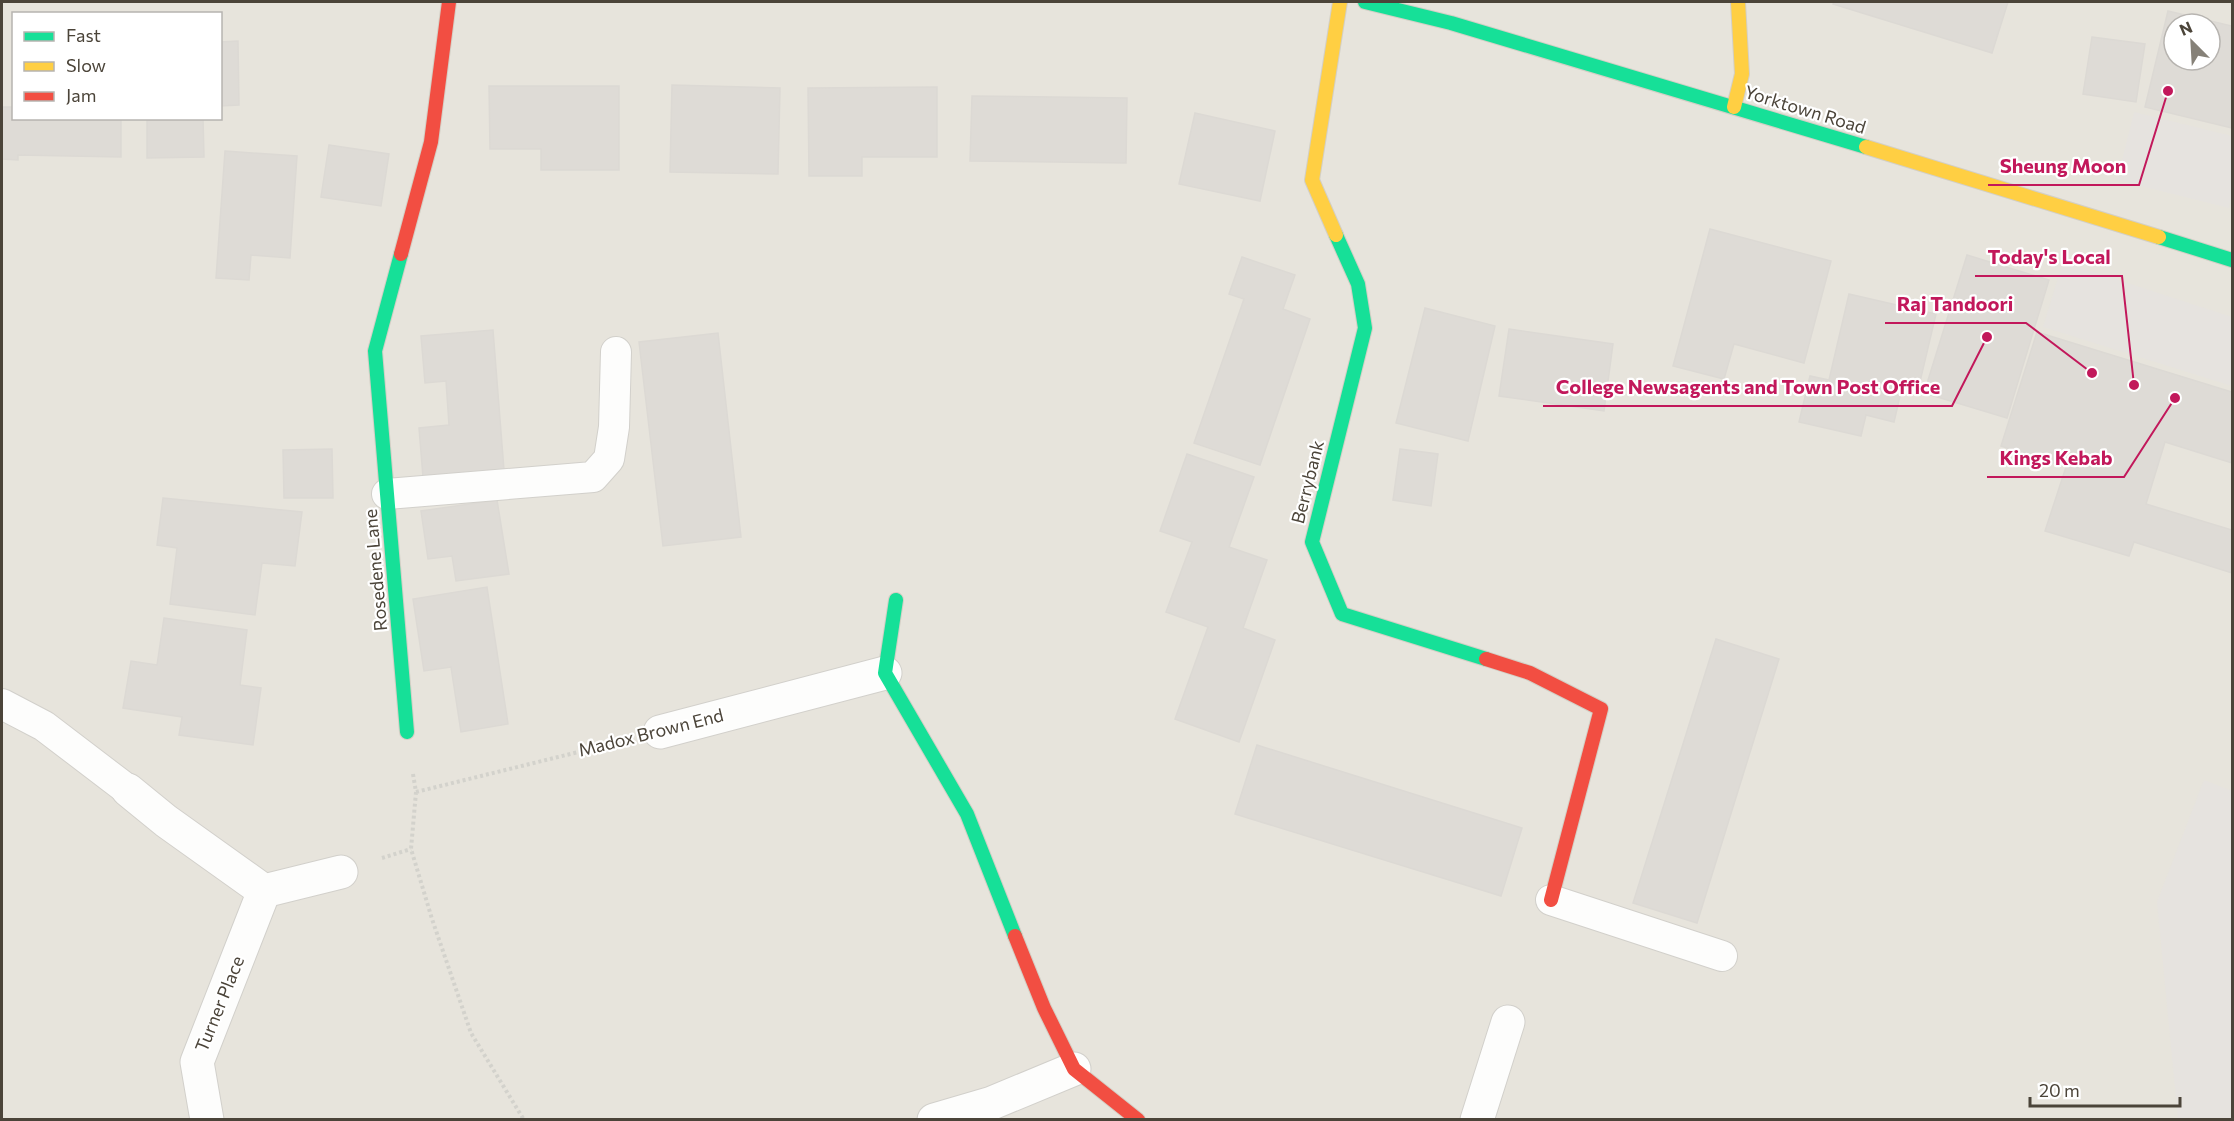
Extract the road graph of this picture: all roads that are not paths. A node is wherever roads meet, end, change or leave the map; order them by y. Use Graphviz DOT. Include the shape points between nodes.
graph roads {
  1 [pos="448,2"];
  2 [pos="1340,2"];
  3 [pos="1365,2"];
  4 [pos="1738,2"];
  5 [pos="1734,107"];
  6 [pos="2232,260"];
  7 [pos="616,352"];
  8 [pos="387,494"];
  9 [pos="896,600"];
  10 [pos="885,673"];
  11 [pos="2,704"];
  12 [pos="407,732"];
  13 [pos="660,732"];
  14 [pos="128,790"];
  15 [pos="342,872"];
  16 [pos="264,891"];
  17 [pos="1551,900"];
  18 [pos="1722,956"];
  19 [pos="1508,1022"];
  20 [pos="1074,1069"];
  21 [pos="207,1119"];
  22 [pos="934,1119"];
  23 [pos="1138,1119"];
  24 [pos="1477,1119"];
  1 -- 8 [label="street, Rosedene Lane" via="431,142 375,351"];
  2 -- 17 [label="street, Berrybank" via="1312,180 1358,284 1365,328 1312,542 1342,614 1530,673 1601,709"];
  3 -- 5 [label="street, Yorktown Road" via="1451,22"];
  4 -- 5 [label="street" via="1742,74"];
  5 -- 6 [label="street, Yorktown Road"];
  7 -- 8 [label="lane" via="609,459 593,477"];
  8 -- 12 [label="street, Rosedene Lane"];
  9 -- 10 [label="street"];
  10 -- 13 [label="street, Madox Brown End"];
  10 -- 20 [label="street" via="967,814 1044,1008"];
  11 -- 14 [label="lane" via="44,726"];
  14 -- 16 [label="street"];
  15 -- 16 [label="street"];
  16 -- 21 [label="street, Turner Place" via="197,1062"];
  17 -- 18 [label="lane"];
  19 -- 24 [label="street"];
  20 -- 22 [label="street" via="992,1103"];
  20 -- 23 [label="street"];
}
